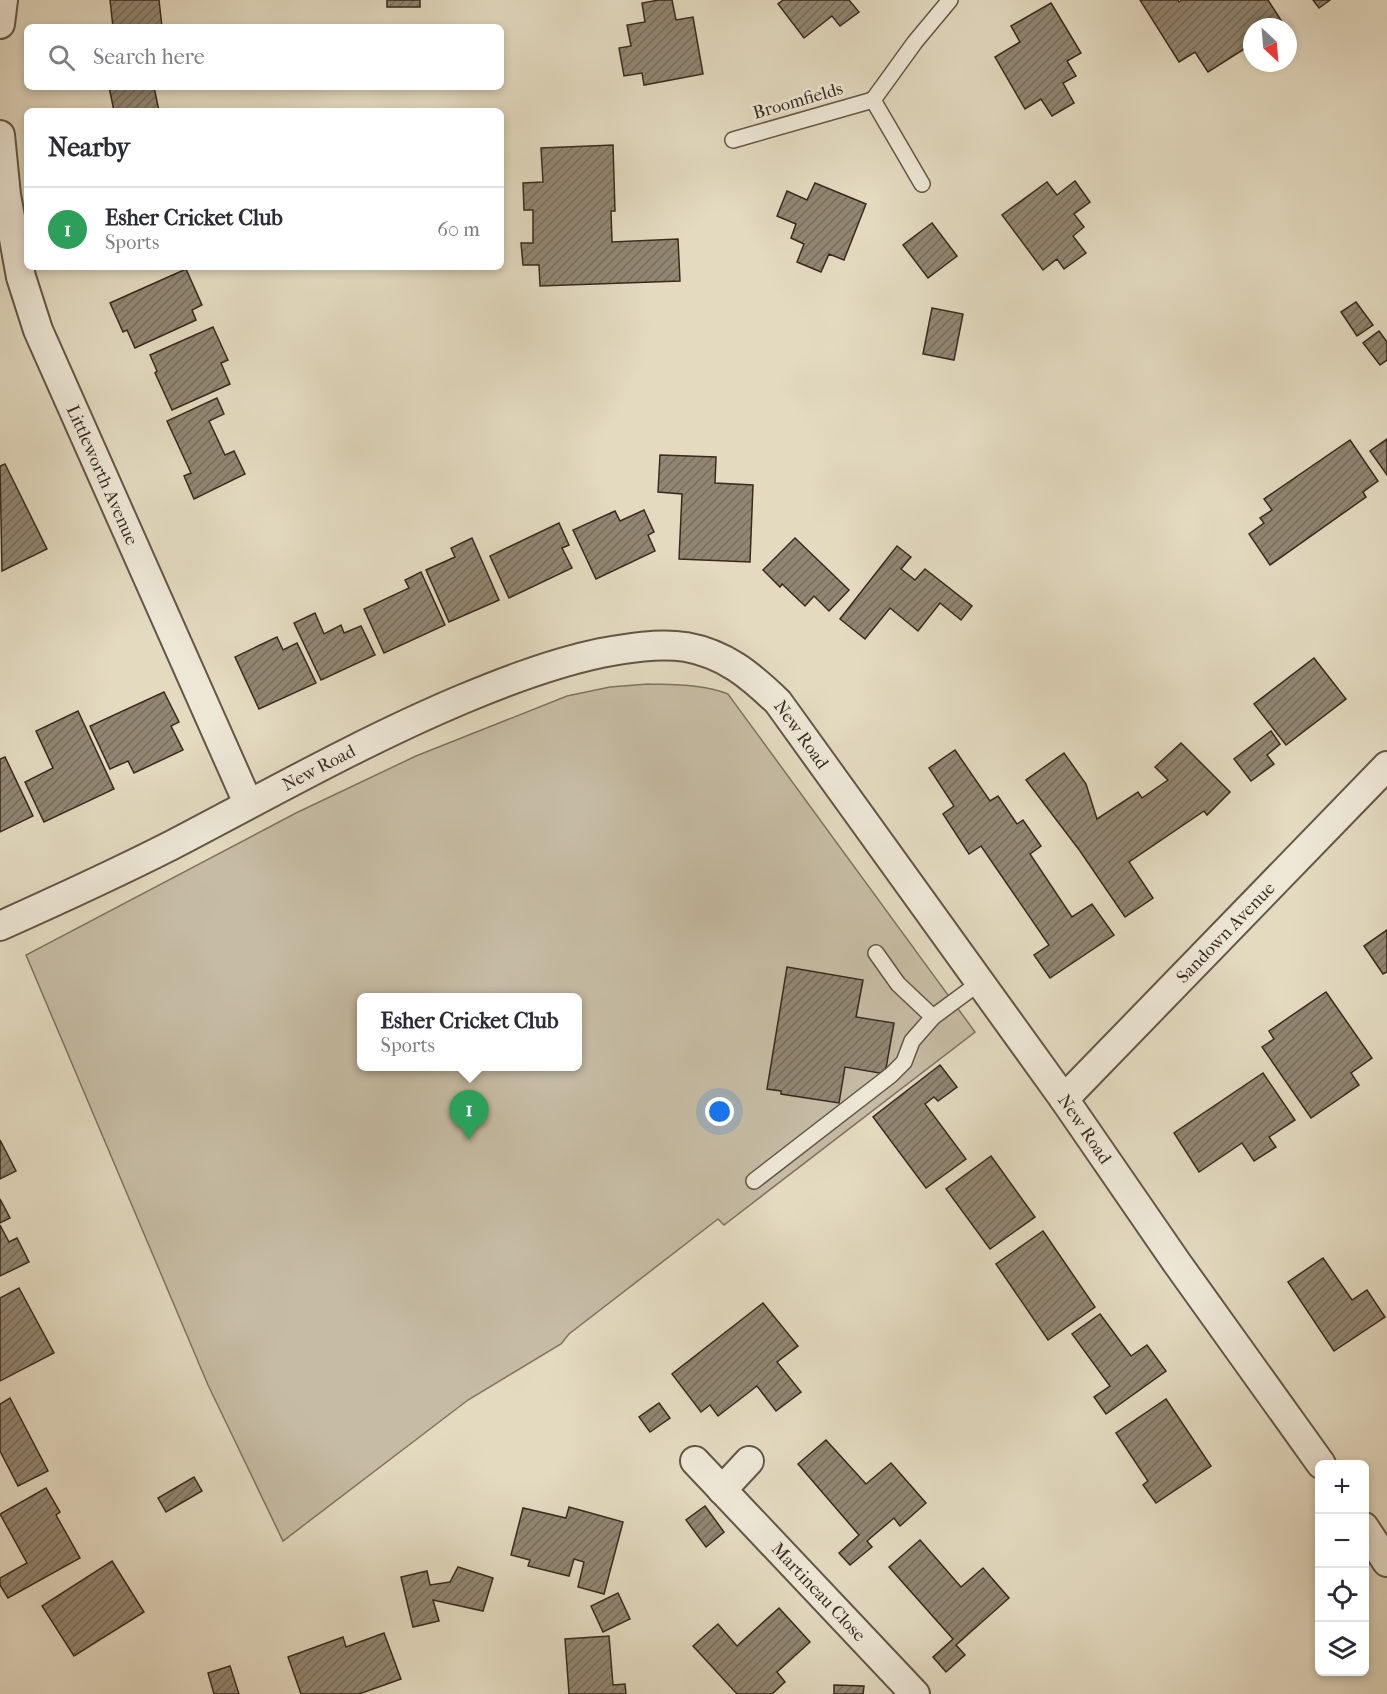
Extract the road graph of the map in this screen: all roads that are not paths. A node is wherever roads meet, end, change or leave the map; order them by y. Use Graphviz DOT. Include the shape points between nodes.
graph roads {
  1 [pos="3,0"];
  2 [pos="950,0"];
  3 [pos="0,24"];
  4 [pos="873,100"];
  5 [pos="0,135"];
  6 [pos="733,140"];
  7 [pos="922,184"];
  8 [pos="1387,766"];
  9 [pos="248,803"];
  10 [pos="0,927"];
  11 [pos="876,953"];
  12 [pos="979,983"];
  13 [pos="933,1017"];
  14 [pos="1064,1099"];
  15 [pos="754,1181"];
  16 [pos="1318,1460"];
  17 [pos="695,1461"];
  18 [pos="749,1461"];
  19 [pos="722,1490"];
  20 [pos="1369,1533"];
  21 [pos="1387,1562"];
  22 [pos="915,1694"];
  1 -- 3 [label="street"];
  2 -- 4 [label="lane"];
  4 -- 6 [label="lane, Broomfields"];
  4 -- 7 [label="lane"];
  5 -- 9 [label="street, Littleworth Avenue" via="21,277 38,330"];
  8 -- 14 [label="street, Sandown Avenue"];
  9 -- 10 [label="street, New Road"];
  9 -- 12 [label="street, New Road" via="424,716 534,671 615,650 686,647 720,656 753,677 778,702"];
  11 -- 13 [label="lane" via="898,984"];
  12 -- 13 [label="lane"];
  12 -- 14 [label="street, New Road"];
  13 -- 15 [label="lane" via="891,1075"];
  14 -- 16 [label="street, New Road"];
  17 -- 19 [label="street, Martineau Close"];
  18 -- 19 [label="street"];
  19 -- 22 [label="street, Martineau Close"];
  20 -- 21 [label="street"];
}
